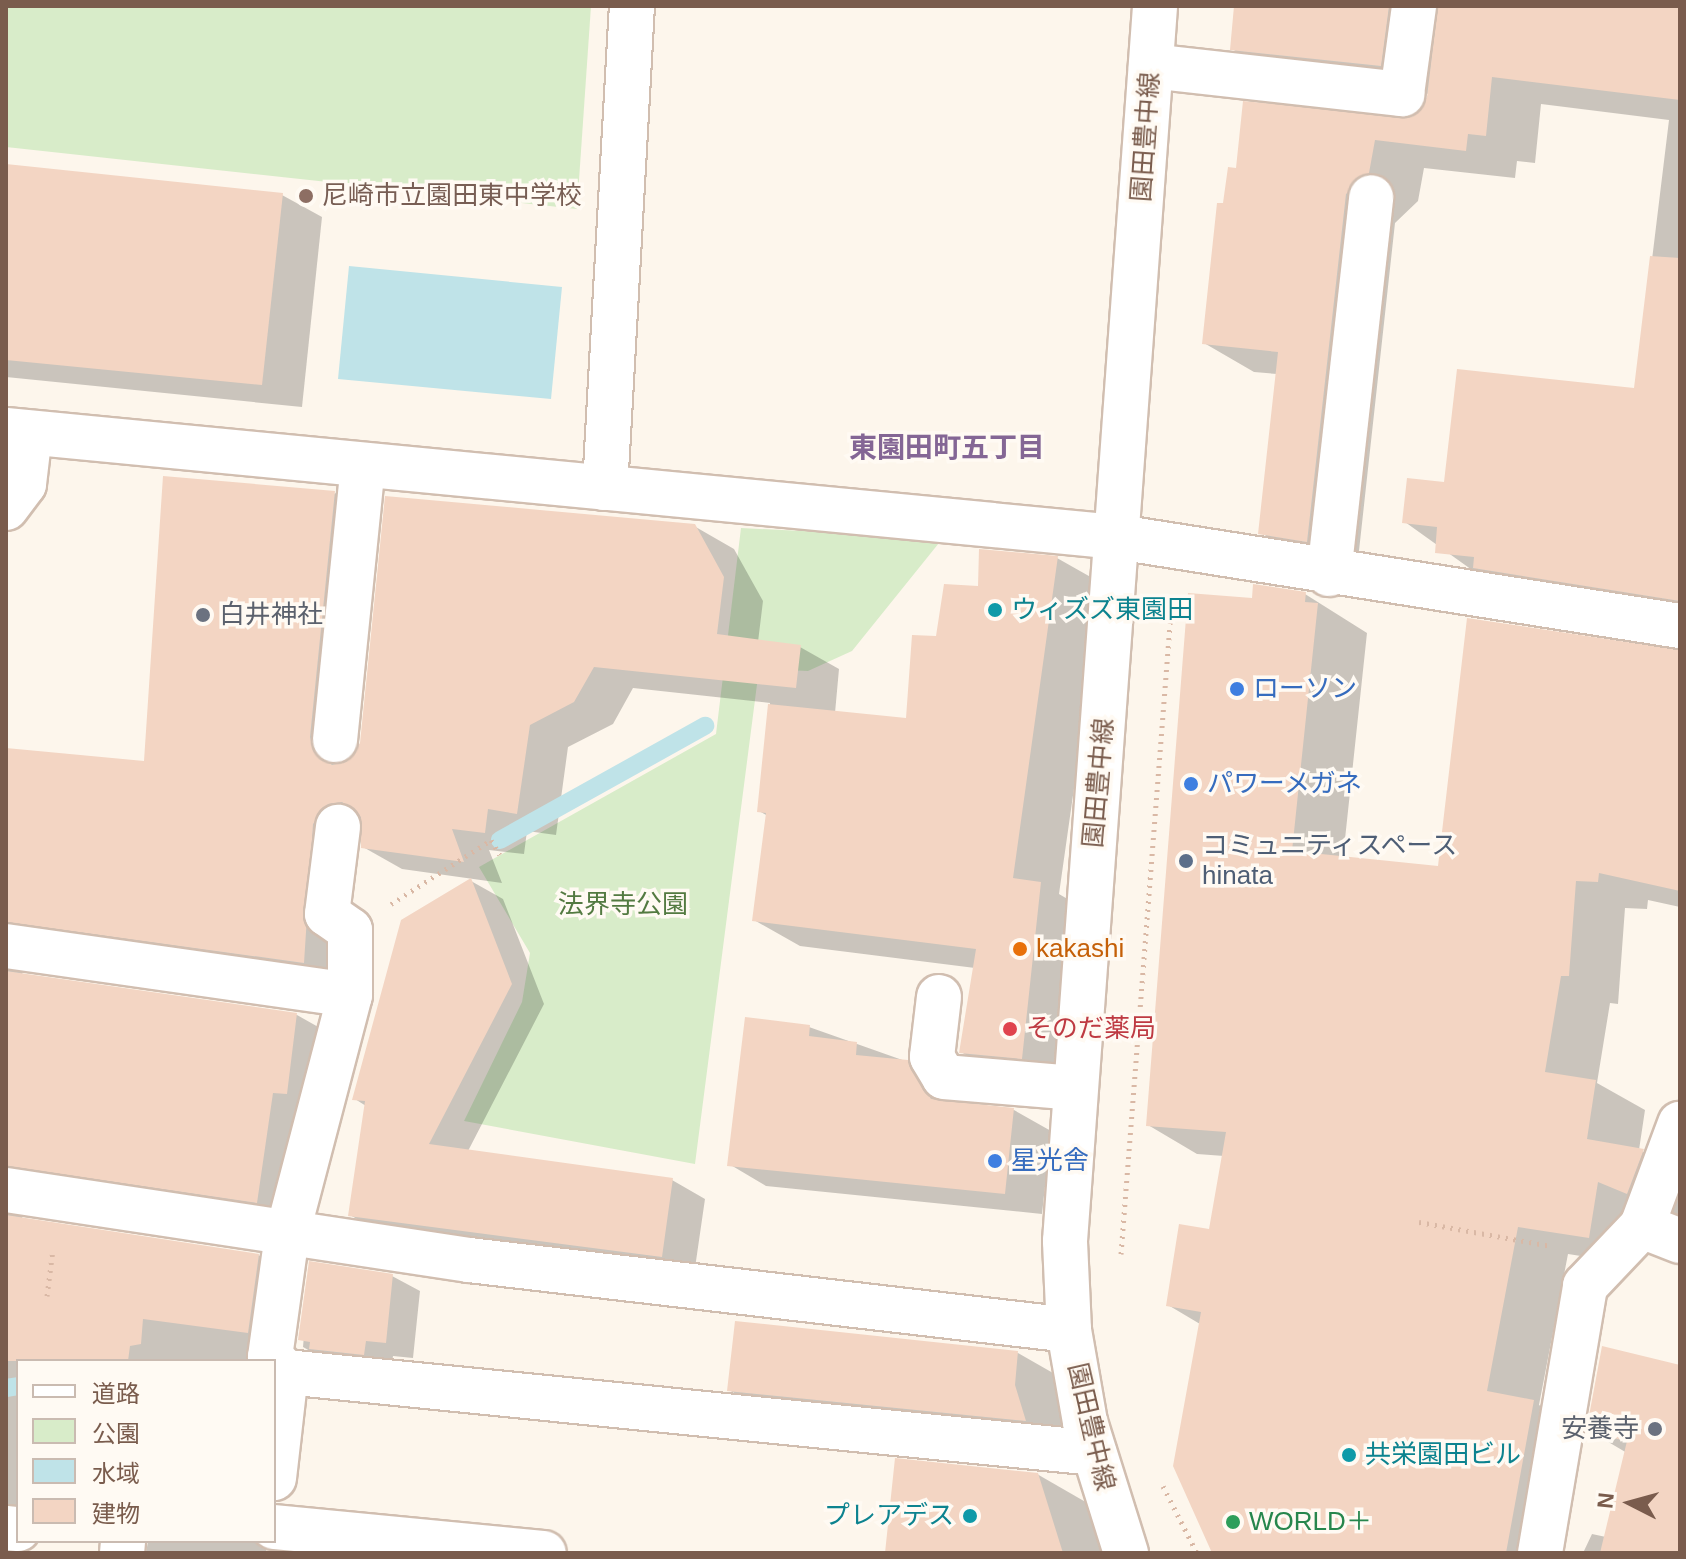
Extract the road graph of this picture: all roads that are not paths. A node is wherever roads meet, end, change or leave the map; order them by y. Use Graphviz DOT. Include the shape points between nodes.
graph roads {
  1 [pos="632,6"];
  2 [pos="1155,6"];
  3 [pos="1414,6"];
  4 [pos="1151,66"];
  5 [pos="1371,197"];
  6 [pos="18,431"];
  7 [pos="363,466"];
  8 [pos="605,488"];
  9 [pos="6,508"];
  10 [pos="1118,537"];
  11 [pos="1329,574"];
  12 [pos="1680,626"];
  13 [pos="335,740"];
  14 [pos="338,827"];
  15 [pos="6,946"];
  16 [pos="350,995"];
  17 [pos="939,997"];
  18 [pos="1074,1088"];
  19 [pos="1680,1124"];
  20 [pos="6,1190"];
  21 [pos="275,1233"];
  22 [pos="1645,1242"];
  23 [pos="1069,1330"];
  24 [pos="272,1359"];
  25 [pos="276,1363"];
  26 [pos="286,1372"];
  27 [pos="1094,1453"];
  28 [pos="276,1460"];
  29 [pos="276,1527"];
  30 [pos="544,1553"];
  31 [pos="1126,1553"];
  32 [pos="1540,1553"];
  1 -- 8 [label="street"];
  2 -- 4 [label="street, 園田豊中線"];
  3 -- 4 [label="street" via="1402,94"];
  4 -- 10 [label="street, 園田豊中線"];
  5 -- 11 [label="street"];
  6 -- 7 [label="street"];
  6 -- 9 [label="street" via="24,484"];
  7 -- 8 [label="street"];
  7 -- 13 [label="street"];
  8 -- 10 [label="street"];
  10 -- 11 [label="street"];
  10 -- 18 [label="street, 園田豊中線"];
  11 -- 12 [label="street"];
  14 -- 16 [label="street" via="327,914 350,930"];
  15 -- 16 [label="street"];
  16 -- 21 [label="street"];
  17 -- 18 [label="street" via="932,1057 944,1077"];
  18 -- 23 [label="street, 園田豊中線" via="1065,1241"];
  19 -- 22 [label="street"];
  20 -- 21 [label="street"];
  21 -- 23 [label="street"];
  21 -- 24 [label="street"];
  22 -- 32 [label="street" via="1585,1286"];
  23 -- 27 [label="street, 園田豊中線"];
  25 -- 26 [label="street"];
  26 -- 27 [label="street"];
  26 -- 28 [label="street"];
  27 -- 31 [label="street, 園田豊中線"];
  29 -- 30 [label="street"];
}
